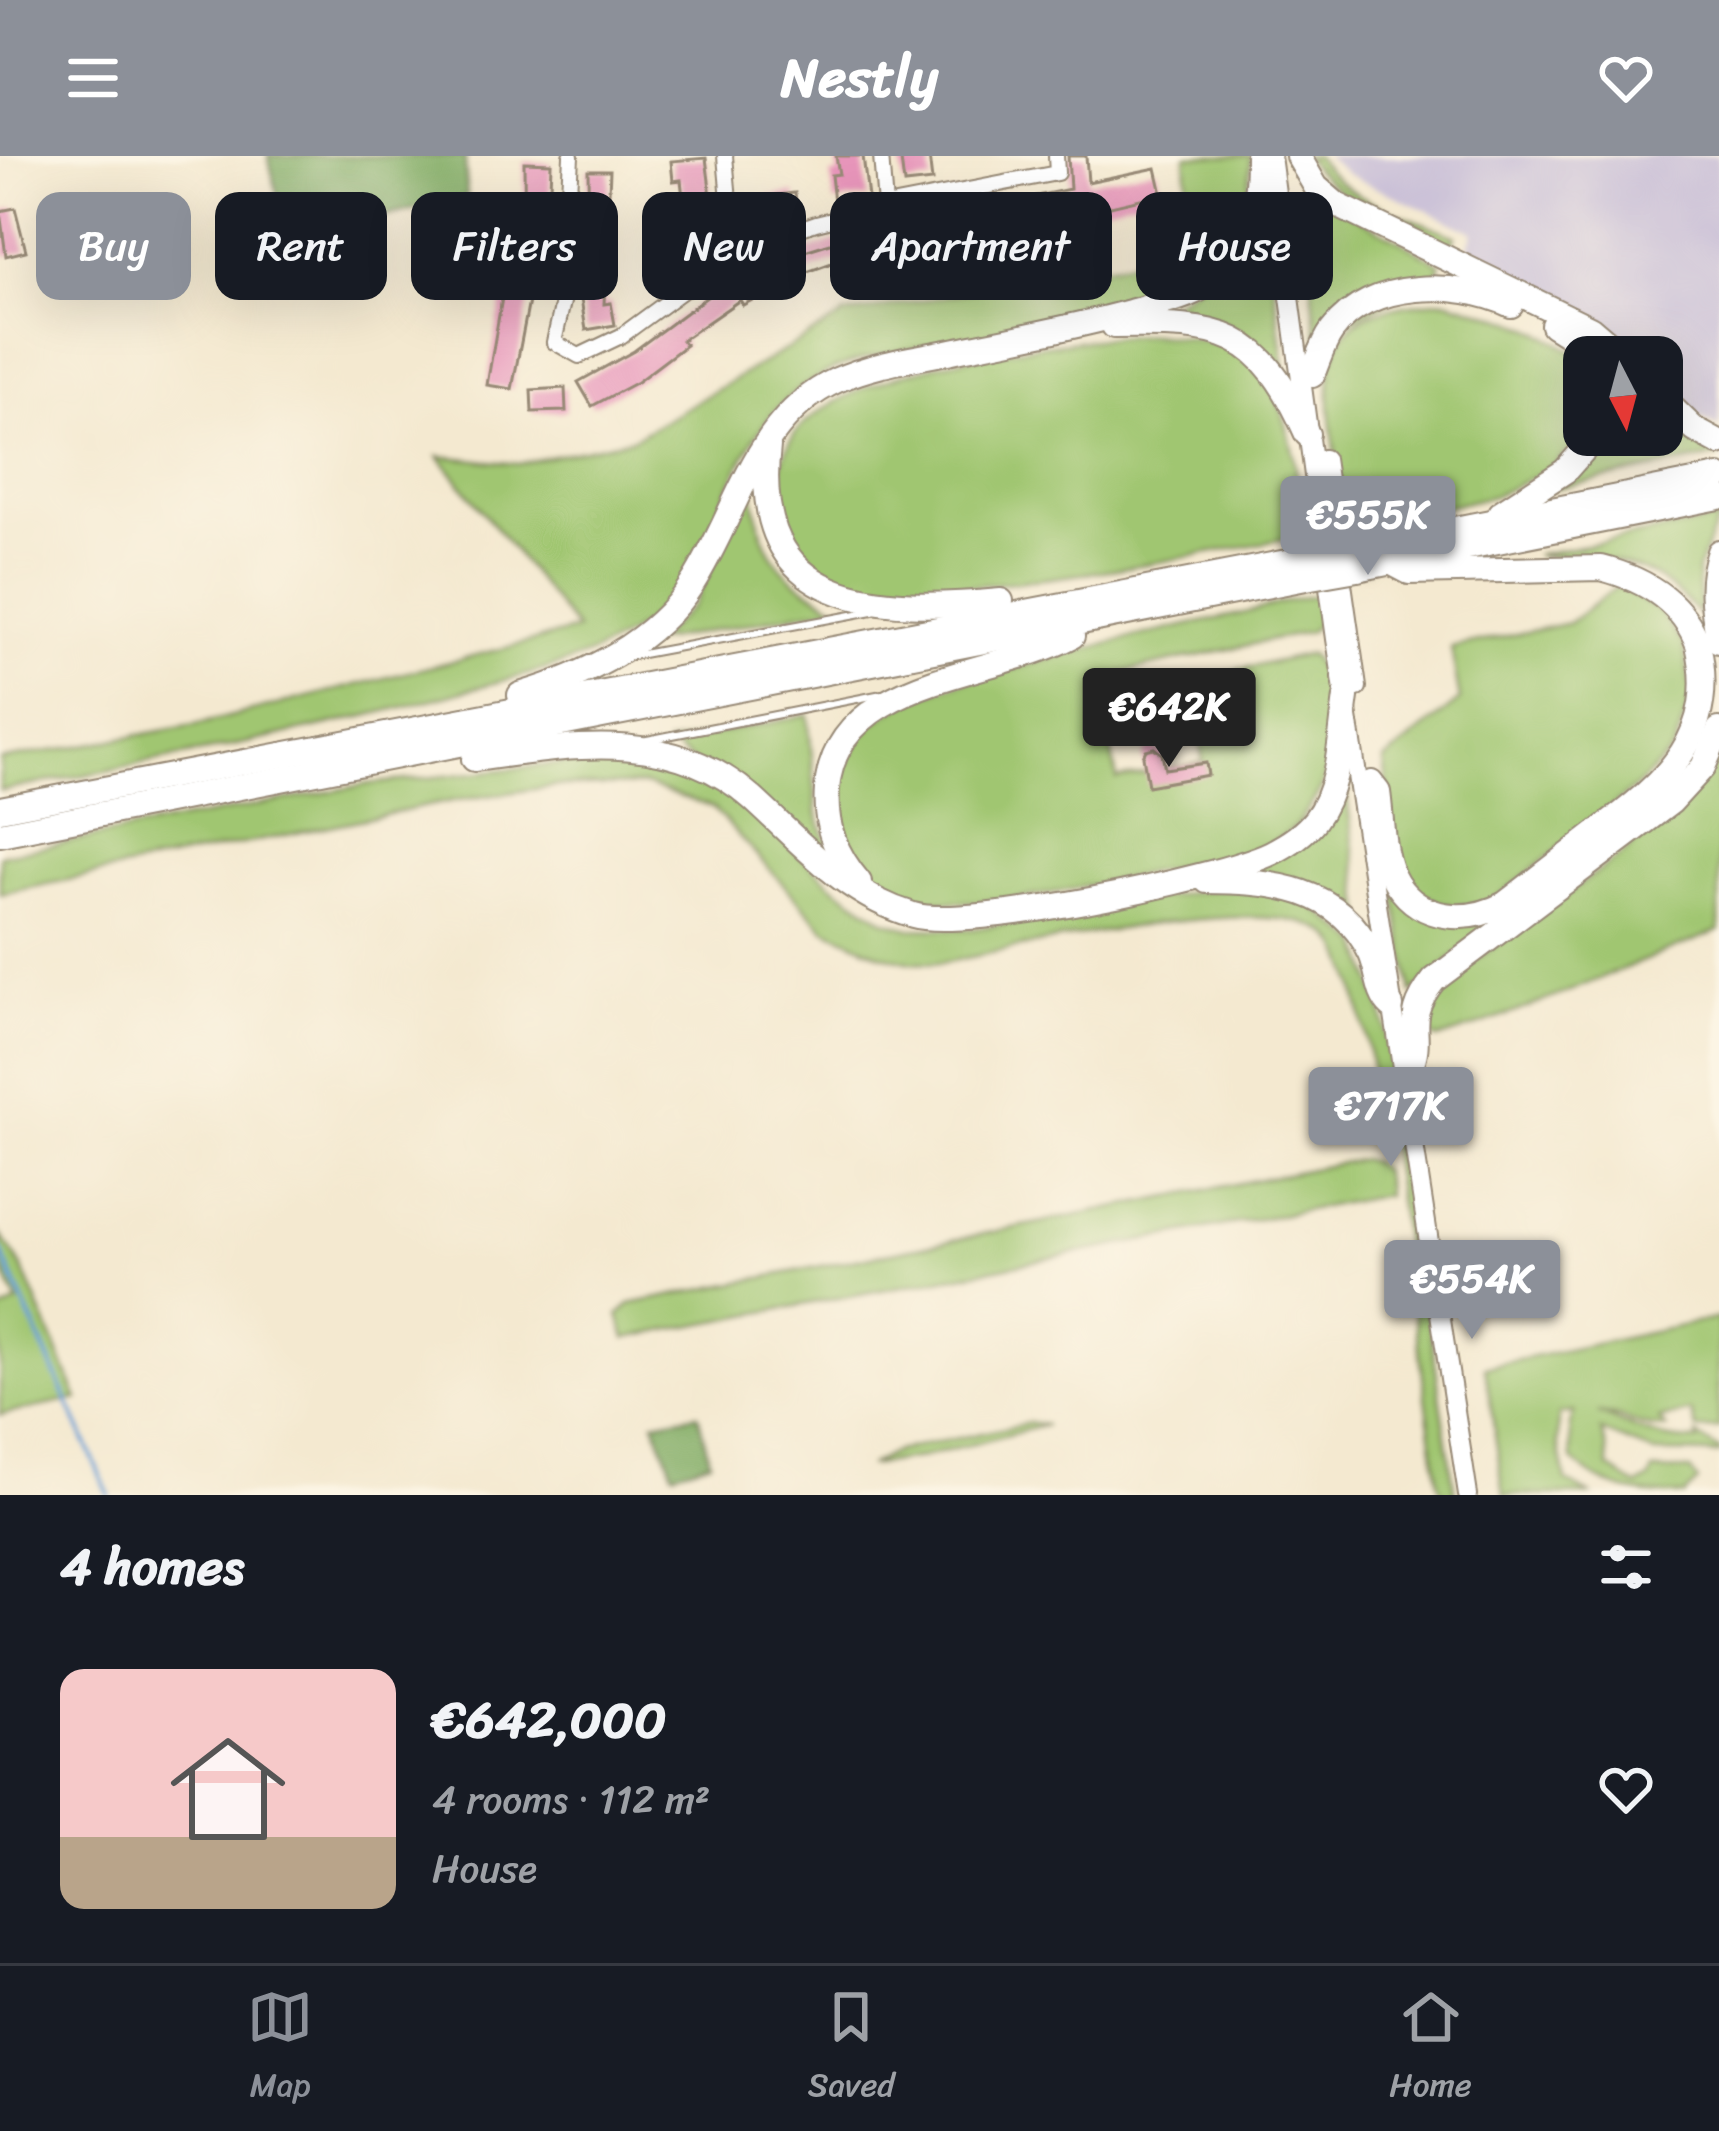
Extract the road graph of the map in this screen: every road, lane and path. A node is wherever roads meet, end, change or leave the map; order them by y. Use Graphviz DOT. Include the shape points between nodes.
graph roads {
  1 [pos="571,156"];
  2 [pos="724,156"];
  3 [pos="881,156"];
  4 [pos="1258,156"];
  5 [pos="1271,156"];
  6 [pos="1283,156"];
  7 [pos="1298,156"];
  8 [pos="1057,164"];
  9 [pos="728,192"];
  10 [pos="884,192"];
  11 [pos="942,192"];
  12 [pos="669,300"];
  13 [pos="1076,327"];
  14 [pos="1573,336"];
  15 [pos="1599,336"];
  16 [pos="1312,375"];
  17 [pos="1683,418"];
  18 [pos="1307,434"];
  19 [pos="769,442"];
  20 [pos="1719,443"];
  21 [pos="1579,456"];
  22 [pos="1719,477"];
  23 [pos="1719,497"];
  24 [pos="1482,523"];
  25 [pos="1719,552"];
  26 [pos="1355,559"];
  27 [pos="1390,562"];
  28 [pos="1310,567"];
  29 [pos="1074,601"];
  30 [pos="900,606"];
  31 [pos="1102,618"];
  32 [pos="1719,641"];
  33 [pos="603,662"];
  34 [pos="919,687"];
  35 [pos="1346,697"];
  36 [pos="438,723"];
  37 [pos="1719,730"];
  38 [pos="620,745"];
  39 [pos="311,773"];
  40 [pos="1371,783"];
  41 [pos="0,809"];
  42 [pos="0,834"];
  43 [pos="1181,881"];
  44 [pos="872,898"];
  45 [pos="1391,1006"];
  46 [pos="1410,1067"];
  47 [pos="1424,1197"];
  48 [pos="1468,1495"];
  1 -- 12 [label="street" via="554,342 579,356"];
  2 -- 9 [label="street"];
  3 -- 10 [label="street"];
  4 -- 13 [label="highway" via="1251,226 1219,277 1174,300"];
  5 -- 18 [label="main road"];
  6 -- 16 [label="main road"];
  7 -- 15 [label="highway" via="1337,205"];
  8 -- 11 [label="street"];
  13 -- 18 [label="highway" via="1177,325 1231,336 1283,382"];
  13 -- 19 [label="highway" via="857,372 799,404"];
  14 -- 16 [label="highway" via="1495,297 1401,292 1349,313 1330,333"];
  16 -- 40 [label="main road"];
  17 -- 20 [label="highway"];
  18 -- 35 [label="main road"];
  19 -- 30 [label="highway" via="767,514 783,549 806,575 846,597"];
  19 -- 33 [label="highway" via="693,583 668,615"];
  21 -- 24 [label="highway"];
  22 -- 24 [label="highway"];
  23 -- 27 [label="highway"];
  24 -- 26 [label="highway"];
  25 -- 32 [label="highway" via="1712,590"];
  26 -- 27 [label="highway"];
  26 -- 28 [label="highway, bridge"];
  27 -- 40 [label="highway" via="1409,572 1600,568 1629,575 1686,620 1707,675 1707,712 1690,753 1663,783 1505,904 1465,918 1437,914 1397,884"];
  28 -- 29 [label="highway"];
  28 -- 31 [label="highway"];
  29 -- 30 [label="highway" via="1046,594"];
  29 -- 36 [label="highway"];
  30 -- 33 [label="lane"];
  31 -- 34 [label="highway" via="1066,640"];
  31 -- 39 [label="highway"];
  33 -- 36 [label="highway"];
  34 -- 38 [label="lane"];
  34 -- 44 [label="highway" via="852,730 828,780 831,835"];
  35 -- 43 [label="highway" via="1333,783 1315,820 1269,854"];
  35 -- 45 [label="main road"];
  36 -- 41 [label="highway"];
  37 -- 46 [label="highway" via="1702,767 1671,802 1434,980 1413,1016"];
  38 -- 39 [label="highway" via="360,778"];
  38 -- 44 [label="highway" via="713,770 826,870"];
  39 -- 42 [label="highway"];
  40 -- 46 [label="main road"];
  43 -- 44 [label="highway" via="947,920"];
  43 -- 45 [label="highway" via="1260,881 1316,897 1357,930"];
  45 -- 47 [label="main road"];
  46 -- 47 [label="main road"];
  47 -- 48 [label="main road"];
}
